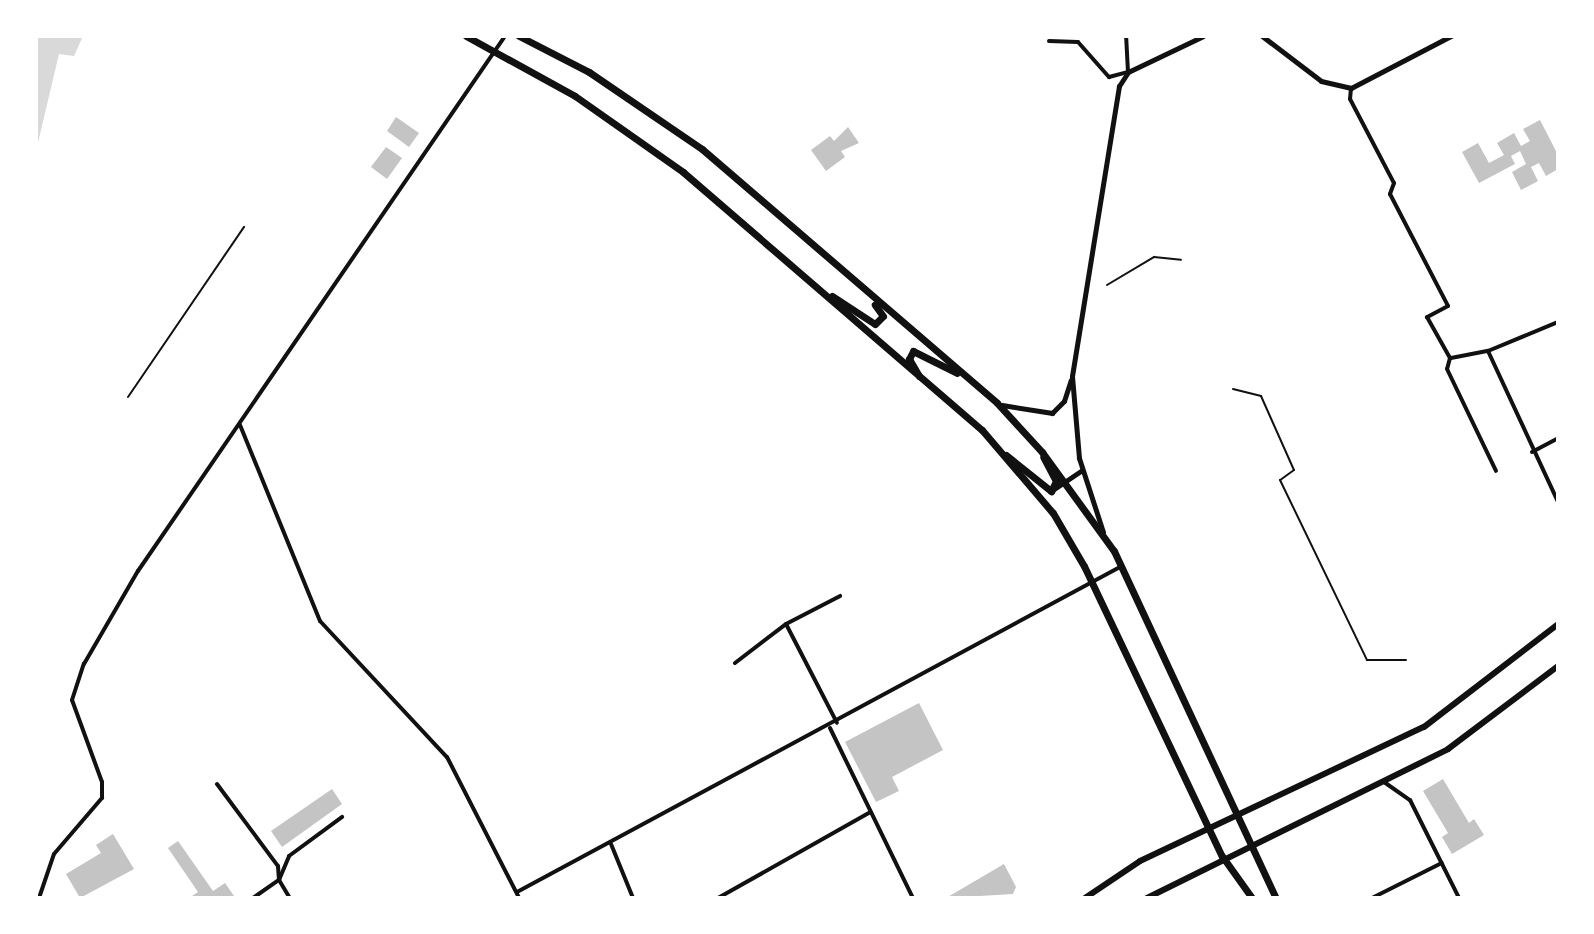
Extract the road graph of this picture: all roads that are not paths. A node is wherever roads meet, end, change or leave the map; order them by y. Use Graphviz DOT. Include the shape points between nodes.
graph roads {
  1 [pos="466,36"];
  2 [pos="505,36"];
  3 [pos="519,36"];
  4 [pos="1126,36"];
  5 [pos="1203,36"];
  6 [pos="1262,36"];
  7 [pos="1451,36"];
  8 [pos="1049,41"];
  9 [pos="1128,72"];
  10 [pos="1351,88"];
  11 [pos="244,227"];
  12 [pos="864,289"];
  13 [pos="826,293"];
  14 [pos="1558,322"];
  15 [pos="1488,351"];
  16 [pos="1450,358"];
  17 [pos="960,374"];
  18 [pos="1072,376"];
  19 [pos="920,378"];
  20 [pos="128,397"];
  21 [pos="997,403"];
  22 [pos="240,425"];
  23 [pos="1558,438"];
  24 [pos="1042,452"];
  25 [pos="1532,452"];
  26 [pos="1004,454"];
  27 [pos="1082,470"];
  28 [pos="1496,471"];
  29 [pos="1066,481"];
  30 [pos="1054,489"];
  31 [pos="1558,502"];
  32 [pos="1104,533"];
  33 [pos="1122,566"];
  34 [pos="1093,581"];
  35 [pos="840,596"];
  36 [pos="786,624"];
  37 [pos="1558,624"];
  38 [pos="735,663"];
  39 [pos="1558,666"];
  40 [pos="837,723"];
  41 [pos="830,727"];
  42 [pos="1384,782"];
  43 [pos="217,784"];
  44 [pos="869,813"];
  45 [pos="1236,815"];
  46 [pos="342,817"];
  47 [pos="1208,826"];
  48 [pos="1249,843"];
  49 [pos="611,844"];
  50 [pos="1222,856"];
  51 [pos="1442,862"];
  52 [pos="279,880"];
  53 [pos="518,895"];
  54 [pos="39,898"];
  55 [pos="253,898"];
  56 [pos="290,898"];
  57 [pos="633,898"];
  58 [pos="718,898"];
  59 [pos="913,898"];
  60 [pos="1085,898"];
  61 [pos="1147,898"];
  62 [pos="1252,898"];
  63 [pos="1276,898"];
  64 [pos="1372,898"];
  65 [pos="1459,898"];
  1 -- 13 [label="main road" via="532,71 662,157"];
  2 -- 22 [label="street"];
  3 -- 12 [label="main road" via="627,96 702,149"];
  4 -- 9 [label="street"];
  5 -- 9 [label="street"];
  6 -- 10 [label="street" via="1321,81"];
  7 -- 10 [label="street"];
  8 -- 9 [label="street" via="1078,42 1109,77"];
  9 -- 18 [label="street" via="1119,86"];
  10 -- 16 [label="street" via="1350,99 1394,183 1390,194 1448,306 1427,317"];
  11 -- 20 [label="lane"];
  12 -- 13 [label="main road" via="882,312 880,323"];
  12 -- 17 [label="main road"];
  13 -- 19 [label="main road"];
  14 -- 15 [label="street"];
  15 -- 16 [label="street"];
  15 -- 25 [label="street" via="1531,439"];
  16 -- 28 [label="street" via="1447,369"];
  17 -- 19 [label="main road" via="913,351 909,359"];
  17 -- 21 [label="main road"];
  18 -- 21 [label="street" via="1064,401 1052,413"];
  18 -- 27 [label="street"];
  19 -- 26 [label="main road"];
  21 -- 24 [label="main road"];
  22 -- 53 [label="street" via="320,621 447,757"];
  22 -- 54 [label="street" via="138,571 78,678 74,711 102,782 102,798 54,854"];
  23 -- 25 [label="street"];
  24 -- 29 [label="main road"];
  24 -- 30 [label="main road" via="1056,481"];
  25 -- 31 [label="street"];
  26 -- 30 [label="main road" via="1044,489"];
  26 -- 34 [label="main road" via="1053,513"];
  27 -- 29 [label="street"];
  27 -- 32 [label="street"];
  29 -- 30 [label="street"];
  29 -- 32 [label="main road"];
  32 -- 33 [label="main road"];
  33 -- 34 [label="street"];
  33 -- 45 [label="main road"];
  34 -- 40 [label="street"];
  34 -- 47 [label="main road"];
  35 -- 36 [label="street"];
  36 -- 38 [label="street"];
  36 -- 40 [label="street"];
  37 -- 45 [label="main road" via="1424,727"];
  39 -- 42 [label="main road" via="1459,742"];
  40 -- 41 [label="street"];
  41 -- 44 [label="street"];
  41 -- 49 [label="street"];
  42 -- 48 [label="main road"];
  42 -- 51 [label="street" via="1410,800"];
  43 -- 52 [label="street" via="278,866"];
  44 -- 58 [label="street"];
  44 -- 59 [label="street"];
  45 -- 47 [label="main road"];
  45 -- 48 [label="main road"];
  46 -- 52 [label="street" via="289,856"];
  47 -- 50 [label="main road"];
  47 -- 60 [label="main road" via="1140,861"];
  48 -- 50 [label="main road"];
  48 -- 63 [label="main road"];
  49 -- 53 [label="street"];
  49 -- 57 [label="street"];
  50 -- 61 [label="main road"];
  50 -- 62 [label="main road"];
  51 -- 64 [label="street"];
  51 -- 65 [label="street"];
  52 -- 55 [label="street"];
  52 -- 56 [label="street"];
}
